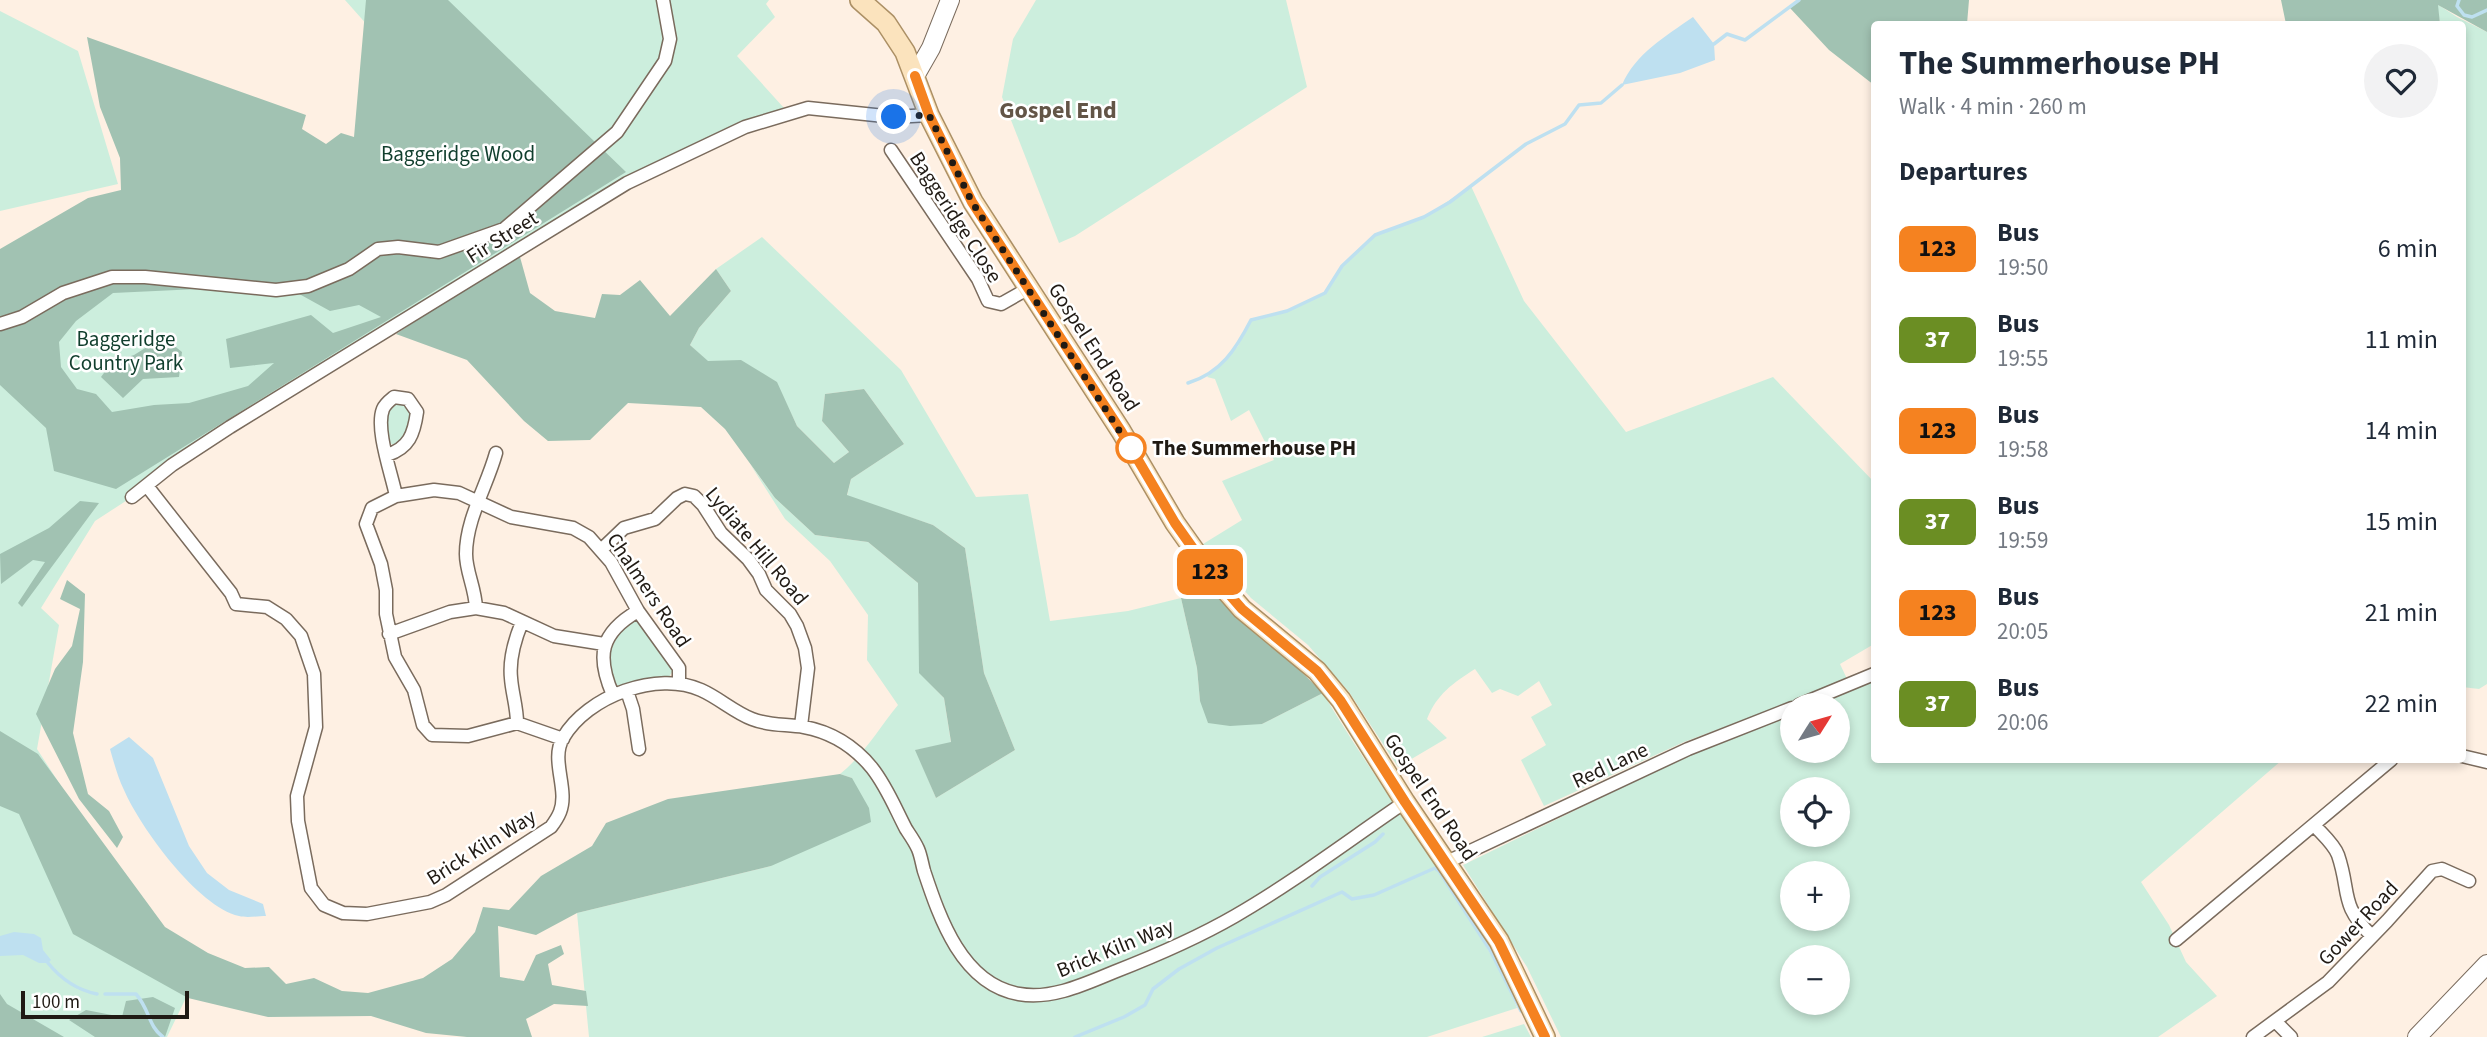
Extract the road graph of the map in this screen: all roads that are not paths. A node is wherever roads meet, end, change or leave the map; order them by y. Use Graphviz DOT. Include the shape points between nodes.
graph roads {
  1 [pos="663,0"];
  2 [pos="860,0"];
  3 [pos="950,0"];
  4 [pos="915,76"];
  5 [pos="929,115"];
  6 [pos="891,150"];
  7 [pos="1029,288"];
  8 [pos="0,324"];
  9 [pos="496,453"];
  10 [pos="387,455"];
  11 [pos="147,486"];
  12 [pos="396,496"];
  13 [pos="132,497"];
  14 [pos="479,501"];
  15 [pos="601,550"];
  16 [pos="476,608"];
  17 [pos="638,611"];
  18 [pos="522,622"];
  19 [pos="389,634"];
  20 [pos="604,645"];
  21 [pos="1871,675"];
  22 [pos="679,684"];
  23 [pos="627,691"];
  24 [pos="1828,693"];
  25 [pos="613,695"];
  26 [pos="1780,713"];
  27 [pos="517,723"];
  28 [pos="801,726"];
  29 [pos="562,738"];
  30 [pos="639,749"];
  31 [pos="2466,757"];
  32 [pos="2487,762"];
  33 [pos="2387,763"];
  34 [pos="1405,802"];
  35 [pos="2314,825"];
  36 [pos="1447,862"];
  37 [pos="2469,881"];
  38 [pos="2372,936"];
  39 [pos="2176,940"];
  40 [pos="2485,971"];
  41 [pos="2276,1021"];
  42 [pos="1545,1037"];
  43 [pos="2253,1037"];
  44 [pos="2291,1037"];
  45 [pos="2417,1037"];
  1 -- 8 [label="street" via="670,39 665,61 617,132 504,229 439,252 378,249 308,286 276,290 111,277 63,293"];
  2 -- 4 [label="main road, Gospel End Road" via="886,23"];
  3 -- 4 [label="street"];
  4 -- 5 [label="main road, Gospel End Road"];
  5 -- 7 [label="main road, Gospel End Road" via="972,202"];
  5 -- 11 [label="street, Fir Street" via="894,117 808,108 745,127 640,177 230,427"];
  6 -- 7 [label="street, Baggeridge Close" via="978,279 988,302 1001,304"];
  7 -- 34 [label="main road, Gospel End Road" via="1209,571 1242,609 1317,671"];
  9 -- 14 [label="street"];
  10 -- 12 [label="street"];
  11 -- 13 [label="street, Fir Street"];
  11 -- 29 [label="street, Brick Kiln Way" via="236,604 267,607 302,636 314,674 316,727 297,796 298,821 311,888 324,905 343,913 367,914 430,902 535,839 551,827 561,811 558,756"];
  12 -- 14 [label="street, Chalmers Road" via="434,490"];
  12 -- 19 [label="street, Chalmers Road" via="372,508 366,524 381,564"];
  14 -- 15 [label="street, Chalmers Road" via="511,517 573,528"];
  14 -- 16 [label="street" via="466,556"];
  15 -- 17 [label="street, Chalmers Road"];
  15 -- 28 [label="street, Lydiate Hill Road" via="624,528 655,519 685,494 694,496 797,626 808,668"];
  16 -- 18 [label="street"];
  16 -- 19 [label="street" via="438,615"];
  17 -- 20 [label="street" via="621,620"];
  17 -- 22 [label="street, Chalmers Road" via="674,660"];
  18 -- 20 [label="street" via="554,636"];
  18 -- 27 [label="street" via="510,676"];
  19 -- 27 [label="street, Chalmers Road" via="395,657 414,690 423,725 432,735 468,736"];
  20 -- 25 [label="street" via="606,678"];
  21 -- 24 [label="street"];
  22 -- 23 [label="street, Brick Kiln Way" via="652,682"];
  22 -- 28 [label="street, Brick Kiln Way" via="700,689 751,719"];
  23 -- 25 [label="street, Brick Kiln Way"];
  23 -- 30 [label="street"];
  25 -- 29 [label="street, Brick Kiln Way"];
  26 -- 36 [label="street, Red Lane" via="1688,749"];
  27 -- 29 [label="street"];
  28 -- 34 [label="street, Brick Kiln Way" via="841,740 872,769 918,849 948,932 965,962 988,982 1018,994 1050,995 1194,937 1272,894"];
  31 -- 32 [label="street"];
  33 -- 35 [label="street"];
  34 -- 36 [label="main road, Gospel End Road"];
  35 -- 38 [label="street" via="2336,849 2353,915"];
  35 -- 39 [label="street"];
  36 -- 42 [label="main road, Gospel End Road" via="1499,942"];
  37 -- 38 [label="street, Gower Road" via="2441,869 2432,871"];
  38 -- 41 [label="street, Gower Road" via="2328,982"];
  40 -- 45 [label="street"];
  41 -- 43 [label="street, Gower Road"];
  41 -- 44 [label="street"];
}
